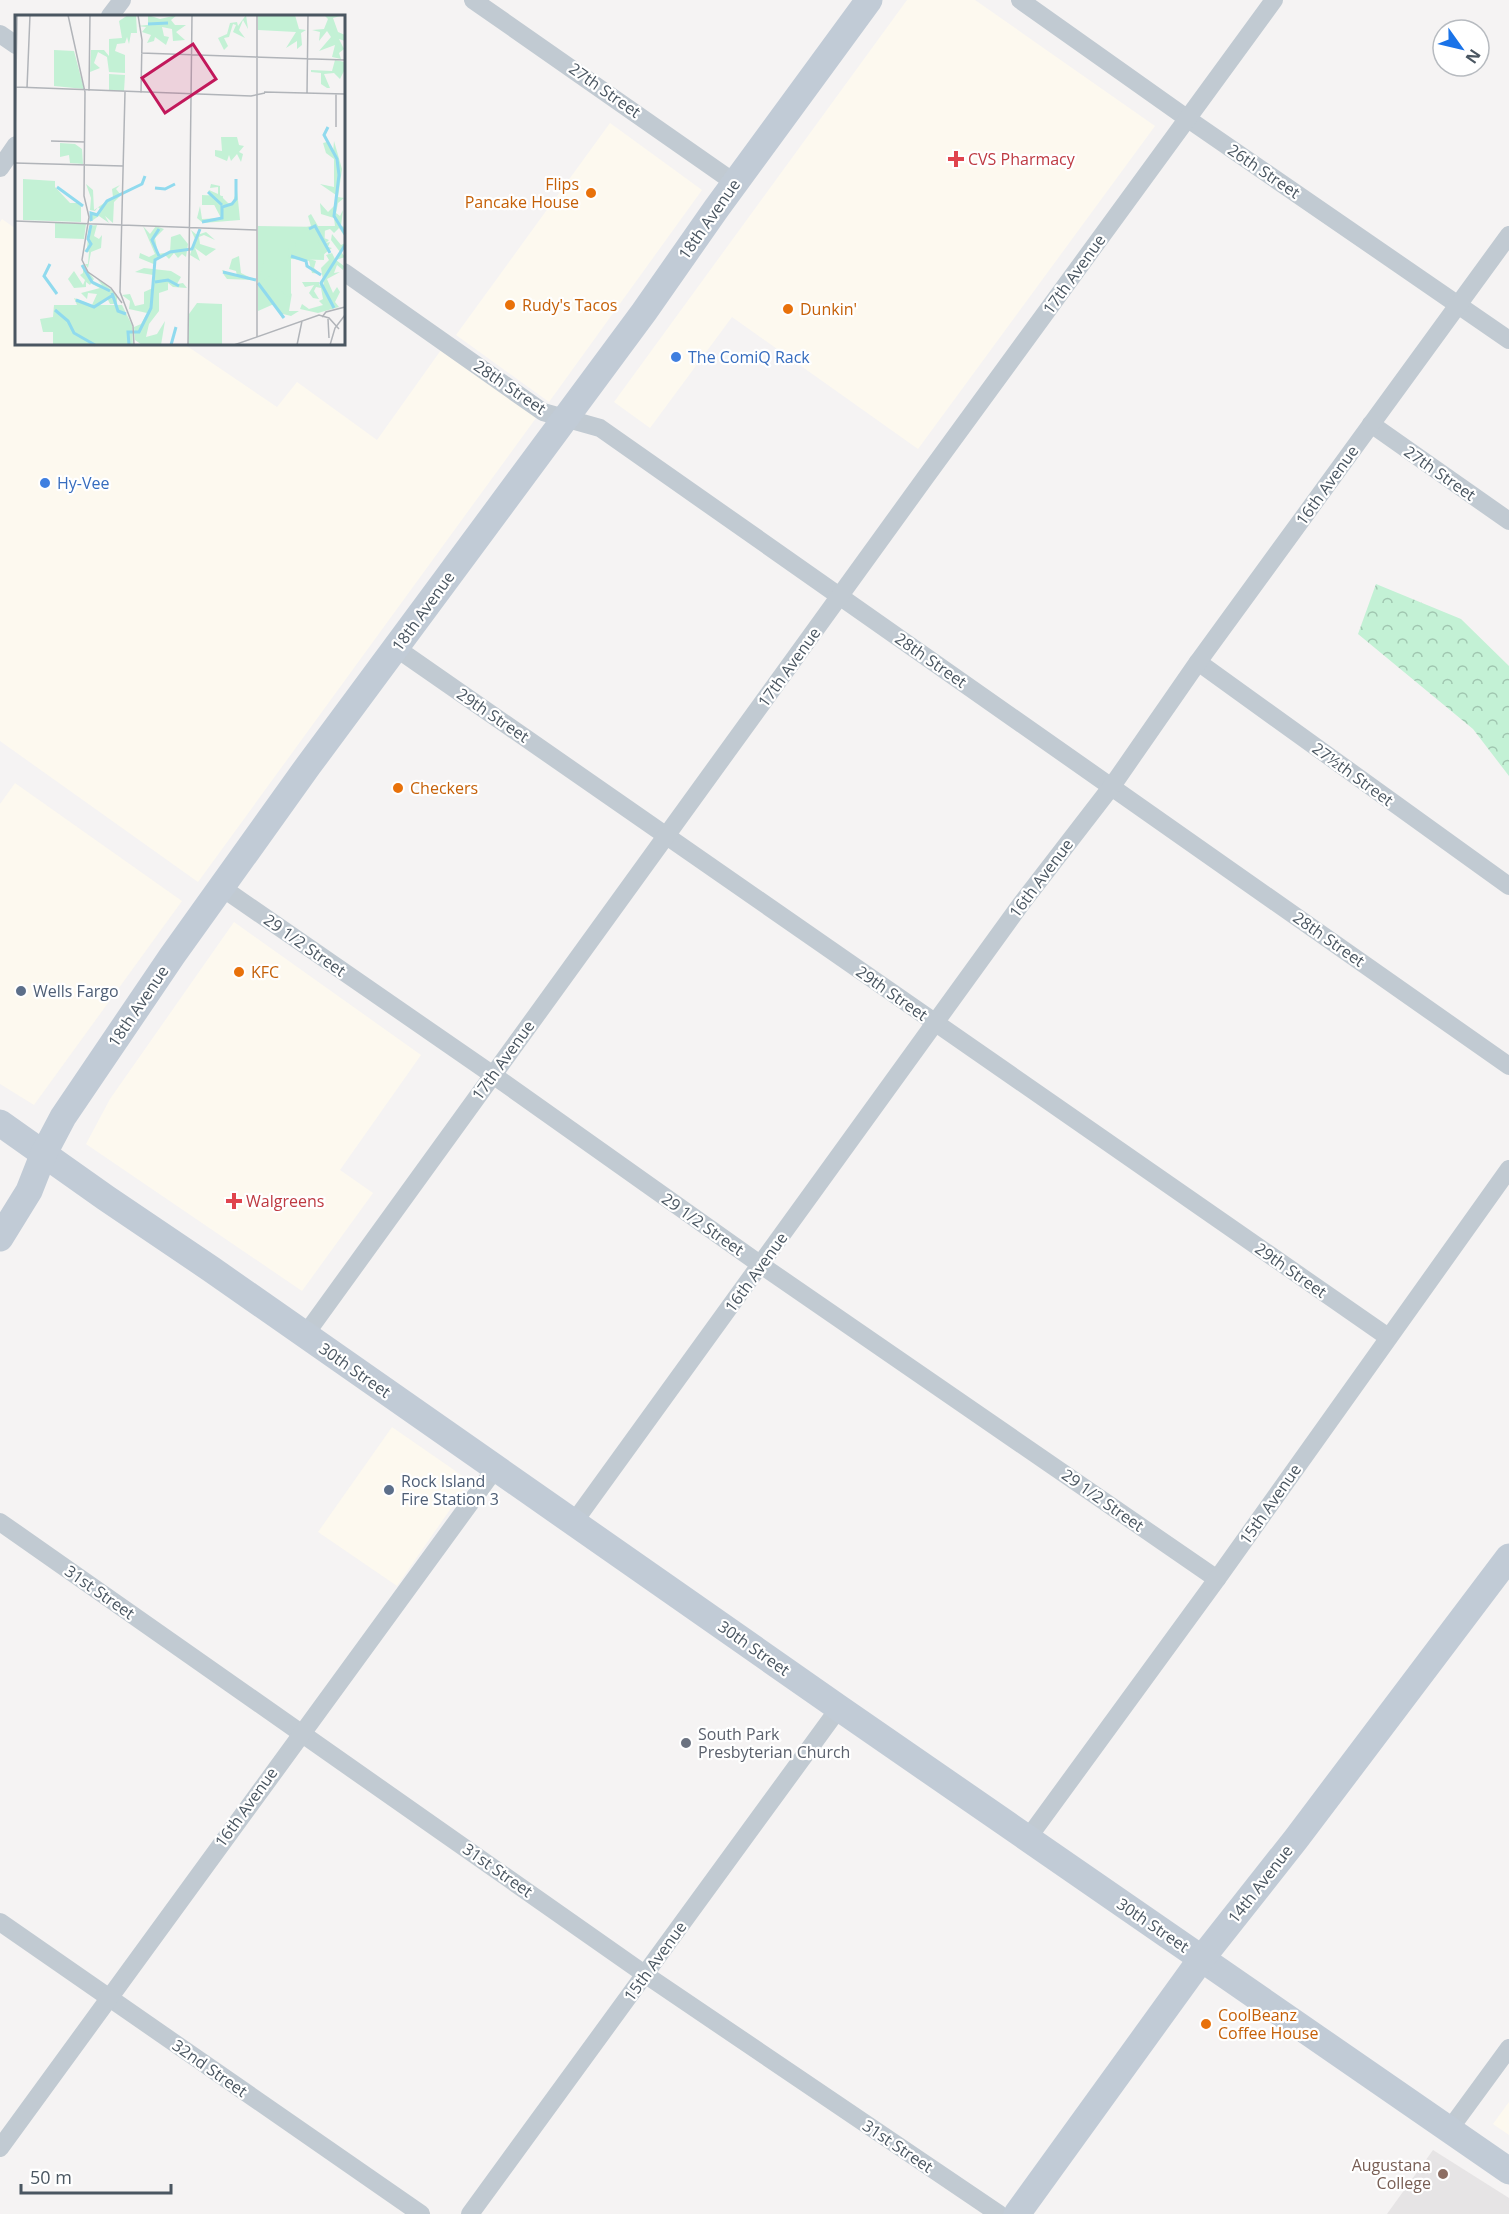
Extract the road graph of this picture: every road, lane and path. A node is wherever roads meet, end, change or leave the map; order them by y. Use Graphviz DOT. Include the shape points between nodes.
graph roads {
  1 [pos="122,0"];
  2 [pos="473,0"];
  3 [pos="869,0"];
  4 [pos="1020,0"];
  5 [pos="1274,0"];
  6 [pos="493,6"];
  7 [pos="111,15"];
  8 [pos="0,34"];
  9 [pos="15,44"];
  10 [pos="1188,119"];
  11 [pos="15,146"];
  12 [pos="0,168"];
  13 [pos="735,183"];
  14 [pos="1509,235"];
  15 [pos="345,273"];
  16 [pos="1459,305"];
  17 [pos="1509,340"];
  18 [pos="564,418"];
  19 [pos="1371,424"];
  20 [pos="1509,521"];
  21 [pos="840,596"];
  22 [pos="396,648"];
  23 [pos="1198,662"];
  24 [pos="1112,786"];
  25 [pos="667,834"];
  26 [pos="1509,886"];
  27 [pos="221,887"];
  28 [pos="935,1023"];
  29 [pos="1509,1066"];
  30 [pos="493,1075"];
  31 [pos="0,1123"];
  32 [pos="44,1153"];
  33 [pos="1509,1169"];
  34 [pos="0,1238"];
  35 [pos="761,1265"];
  36 [pos="305,1335"];
  37 [pos="1388,1337"];
  38 [pos="495,1469"];
  39 [pos="0,1522"];
  40 [pos="574,1522"];
  41 [pos="1509,1557"];
  42 [pos="1217,1579"];
  43 [pos="839,1708"];
  44 [pos="301,1732"];
  45 [pos="1028,1838"];
  46 [pos="0,1922"];
  47 [pos="1202,1958"];
  48 [pos="646,1975"];
  49 [pos="110,1998"];
  50 [pos="1509,2048"];
  51 [pos="1449,2130"];
  52 [pos="0,2148"];
  53 [pos="1509,2171"];
  54 [pos="421,2214"];
  55 [pos="470,2214"];
  56 [pos="999,2214"];
  57 [pos="1017,2214"];
  1 -- 7 [label="street"];
  2 -- 6 [label="street, 27th Street"];
  3 -- 13 [label="street, 18th Avenue"];
  4 -- 10 [label="street, 26th Street"];
  5 -- 10 [label="street, 17th Avenue"];
  6 -- 13 [label="street, 27th Street"];
  8 -- 9 [label="street"];
  10 -- 16 [label="street, 26th Street"];
  10 -- 21 [label="street, 17th Avenue"];
  11 -- 12 [label="street"];
  13 -- 18 [label="street, 18th Avenue"];
  14 -- 16 [label="street, 16th Avenue"];
  15 -- 18 [label="street, 28th Street" via="543,412"];
  16 -- 17 [label="street, 26th Street"];
  16 -- 19 [label="street, 16th Avenue"];
  18 -- 21 [label="street, 28th Street" via="600,428"];
  18 -- 22 [label="street, 18th Avenue"];
  19 -- 20 [label="street, 27th Street"];
  19 -- 23 [label="street, 16th Avenue"];
  21 -- 24 [label="street, 28th Street"];
  21 -- 25 [label="street, 17th Avenue"];
  22 -- 25 [label="street, 29th Street"];
  22 -- 27 [label="street, 18th Avenue"];
  23 -- 24 [label="street, 16th Avenue"];
  23 -- 26 [label="street, 27½th Street"];
  24 -- 28 [label="street, 16th Avenue"];
  24 -- 29 [label="street, 28th Street"];
  25 -- 28 [label="street, 29th Street"];
  25 -- 30 [label="street, 17th Avenue"];
  27 -- 30 [label="street, 29 1/2 Street"];
  27 -- 32 [label="street, 18th Avenue" via="63,1117"];
  28 -- 35 [label="street, 16th Avenue"];
  28 -- 37 [label="street, 29th Street"];
  30 -- 35 [label="street, 29 1/2 Street"];
  30 -- 36 [label="street, 17th Avenue"];
  31 -- 32 [label="street, 30th Street"];
  32 -- 34 [label="street, 18th Avenue" via="29,1191"];
  32 -- 36 [label="street, 30th Street"];
  33 -- 37 [label="street, 15th Avenue"];
  35 -- 40 [label="street, 16th Avenue"];
  35 -- 42 [label="street, 29 1/2 Street"];
  36 -- 38 [label="street, 30th Street"];
  37 -- 42 [label="street, 15th Avenue"];
  38 -- 40 [label="street, 30th Street"];
  38 -- 44 [label="street, 16th Avenue"];
  39 -- 44 [label="street, 31st Street"];
  40 -- 43 [label="street, 30th Street"];
  41 -- 47 [label="street, 14th Avenue"];
  42 -- 45 [label="street, 15th Avenue"];
  43 -- 45 [label="street, 30th Street"];
  43 -- 48 [label="street, 15th Avenue"];
  44 -- 48 [label="street, 31st Street"];
  44 -- 49 [label="street, 16th Avenue"];
  45 -- 47 [label="street, 30th Street"];
  46 -- 49 [label="street, 32nd Street"];
  47 -- 51 [label="street, 30th Street"];
  47 -- 57 [label="street, 14th Avenue"];
  48 -- 55 [label="street, 15th Avenue"];
  48 -- 56 [label="street, 31st Street"];
  49 -- 52 [label="street, 16th Avenue"];
  49 -- 54 [label="street, 32nd Street"];
  50 -- 51 [label="street"];
  51 -- 53 [label="street, 30th Street"];
}
